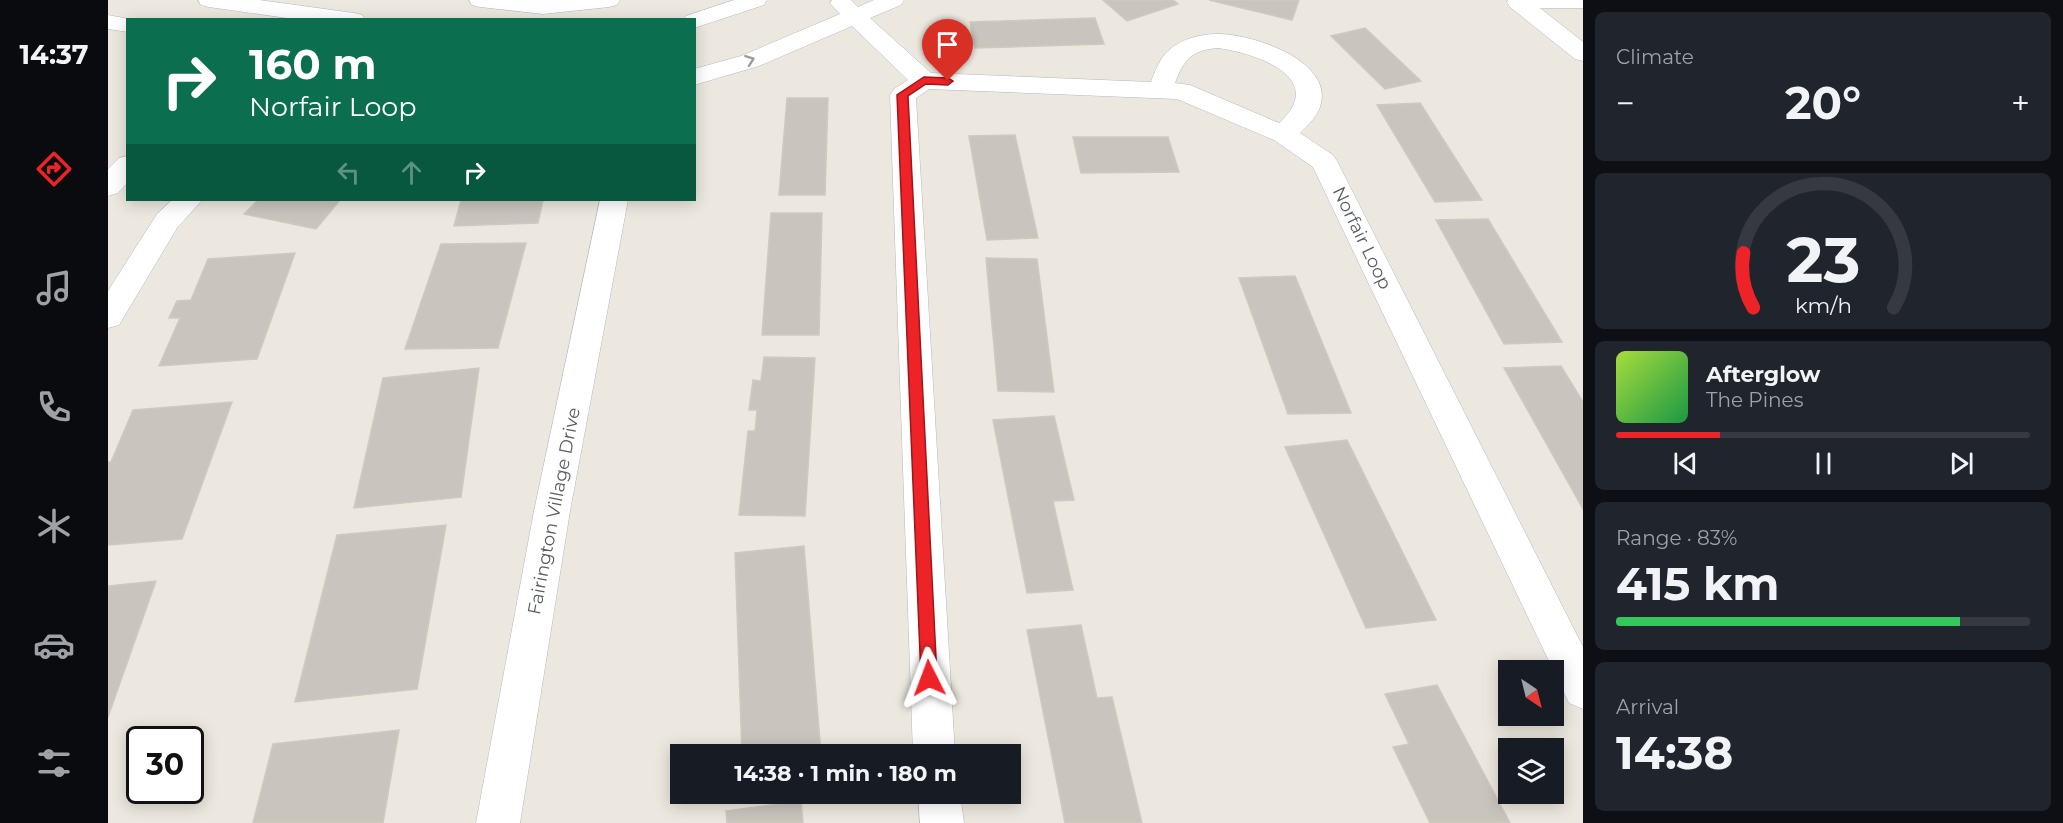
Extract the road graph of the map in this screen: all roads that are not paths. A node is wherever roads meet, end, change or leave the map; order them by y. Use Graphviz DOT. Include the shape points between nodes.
graph roads {
  1 [pos="209,0"];
  2 [pos="480,0"];
  3 [pos="609,0"];
  4 [pos="756,0"];
  5 [pos="893,0"];
  6 [pos="1583,2"];
  7 [pos="543,4"];
  8 [pos="846,8"];
  9 [pos="340,18"];
  10 [pos="696,20"];
  11 [pos="108,22"];
  12 [pos="126,26"];
  13 [pos="1583,54"];
  14 [pos="696,76"];
  15 [pos="924,81"];
  16 [pos="1160,90"];
  17 [pos="1283,134"];
  18 [pos="126,167"];
  19 [pos="108,186"];
  20 [pos="187,201"];
  21 [pos="614,201"];
  22 [pos="108,316"];
  23 [pos="1583,689"];
  24 [pos="934,744"];
  25 [pos="940,804"];
  26 [pos="498,823"];
  27 [pos="942,823"];
  1 -- 9 [label="street"];
  2 -- 7 [label="street"];
  3 -- 7 [label="street"];
  4 -- 10 [label="street"];
  5 -- 8 [label="street"];
  6 -- 13 [label="street" via="1518,3"];
  14 -- 8 [label="street, one-way" via="750,61"];
  8 -- 15 [label="street"];
  11 -- 12 [label="street"];
  15 -- 16 [label="street, Norfair Loop"];
  15 -- 24 [label="street" via="903,95"];
  16 -- 17 [label="street, Norfair Loop" via="1181,91"];
  16 -- 17 [label="street" via="1176,56 1205,41 1241,44 1270,54 1309,82 1310,100 1302,116"];
  17 -- 23 [label="street, Norfair Loop" via="1324,161"];
  18 -- 19 [label="street"];
  20 -- 22 [label="street" via="167,221"];
  21 -- 26 [label="street, Fairington Village Drive" via="552,511"];
  25 -- 27 [label="street"];
}
